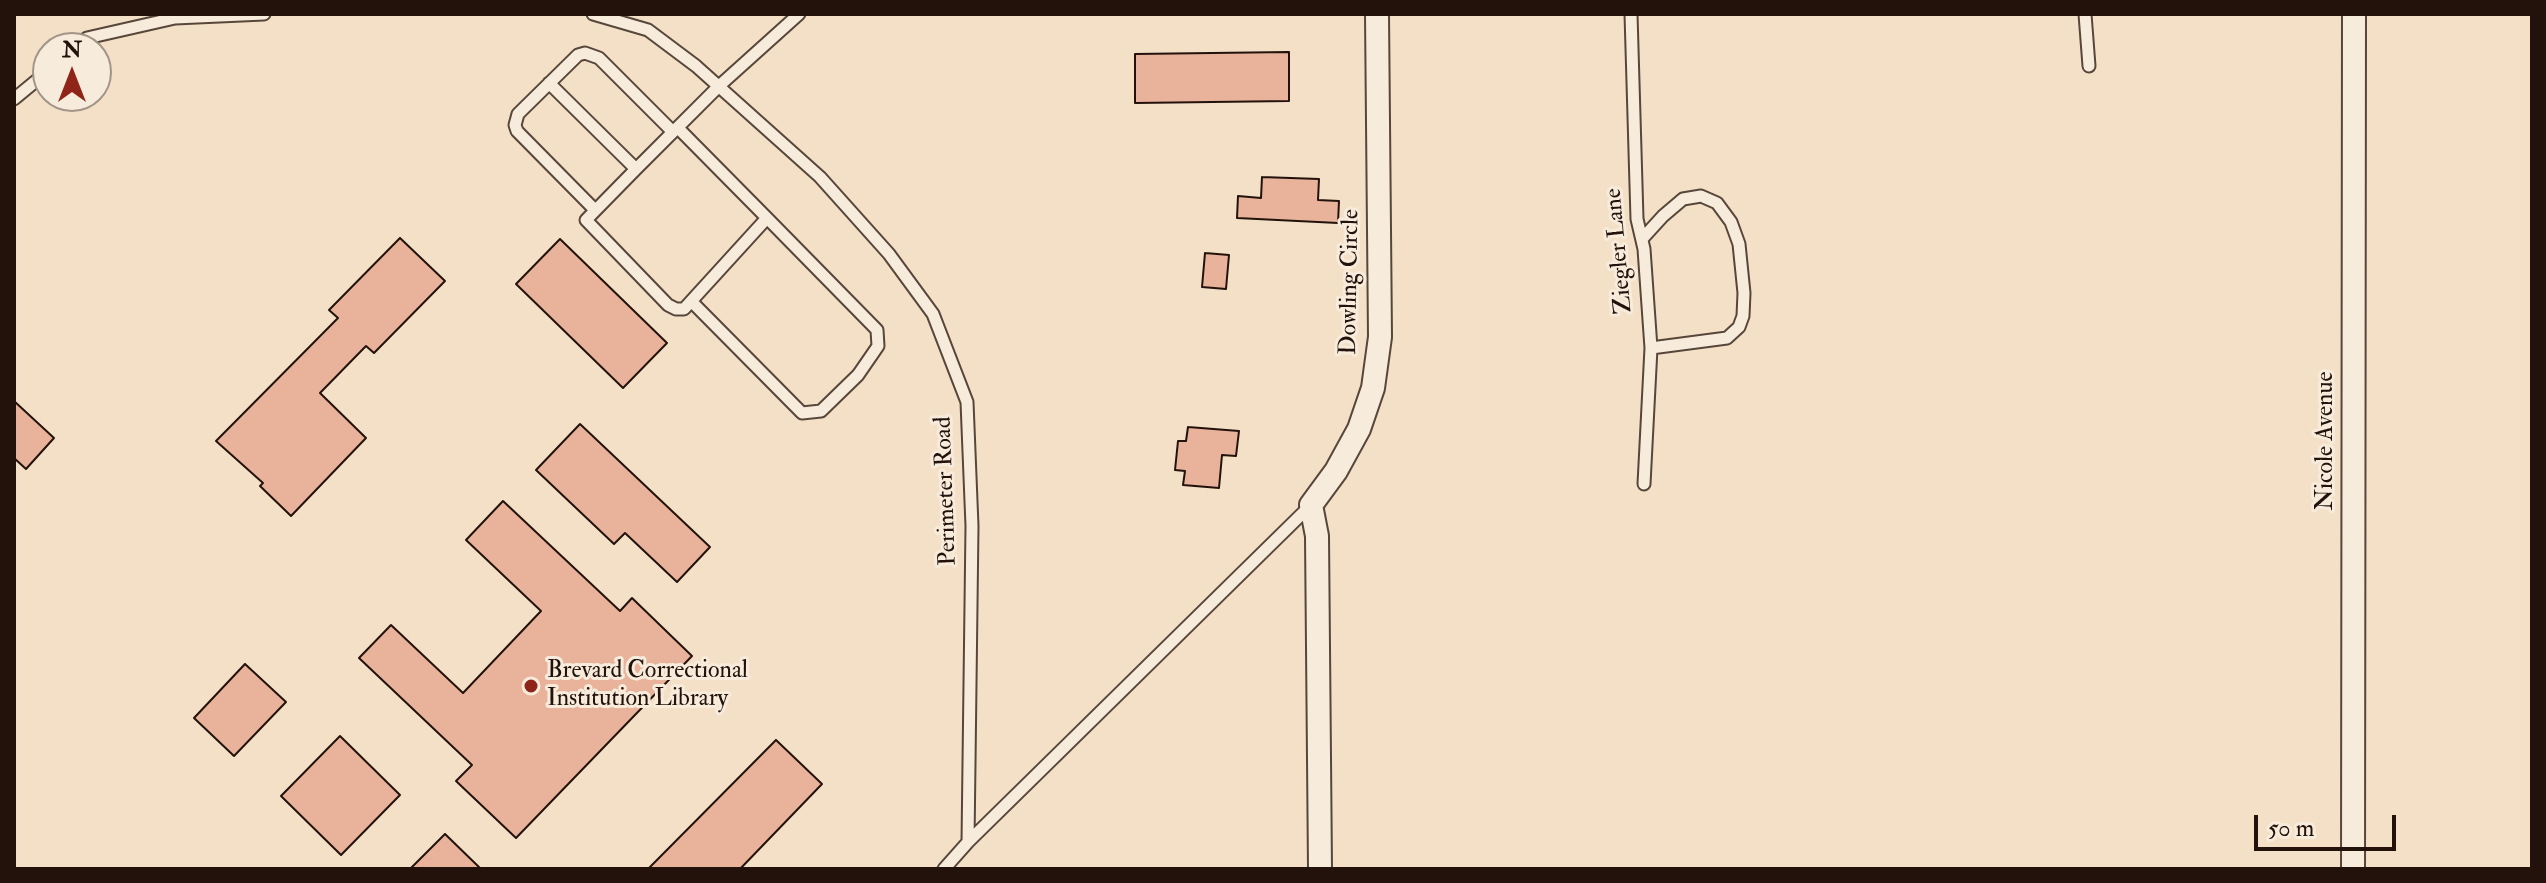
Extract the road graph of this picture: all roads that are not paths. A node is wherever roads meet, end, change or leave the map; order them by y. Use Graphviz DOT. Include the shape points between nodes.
graph roads {
  1 [pos="264,14"];
  2 [pos="593,14"];
  3 [pos="799,14"];
  4 [pos="1377,14"];
  5 [pos="1631,14"];
  6 [pos="2085,14"];
  7 [pos="2354,14"];
  8 [pos="112,32"];
  9 [pos="2089,66"];
  10 [pos="549,83"];
  11 [pos="32,84"];
  12 [pos="719,86"];
  13 [pos="14,99"];
  14 [pos="675,130"];
  15 [pos="636,169"];
  16 [pos="595,210"];
  17 [pos="767,218"];
  18 [pos="1642,239"];
  19 [pos="692,302"];
  20 [pos="1651,348"];
  21 [pos="1644,484"];
  22 [pos="1311,505"];
  23 [pos="968,842"];
  24 [pos="944,869"];
  25 [pos="1320,869"];
  26 [pos="2353,869"];
  1 -- 8 [label="lane" via="175,18"];
  2 -- 12 [label="lane, Perimeter Road" via="648,30"];
  3 -- 12 [label="lane"];
  4 -- 22 [label="street, Dowling Circle" via="1380,337 1373,388 1359,429"];
  5 -- 18 [label="lane, Ziegler Lane" via="1637,219"];
  6 -- 9 [label="lane"];
  7 -- 26 [label="street, Nicole Avenue"];
  10 -- 14 [label="lane" via="578,55 592,54"];
  10 -- 15 [label="lane"];
  10 -- 16 [label="lane" via="518,114 517,131"];
  11 -- 13 [label="lane"];
  12 -- 14 [label="lane"];
  12 -- 23 [label="lane, Perimeter Road" via="820,177 889,254 933,314 967,402 972,526"];
  14 -- 15 [label="lane"];
  14 -- 17 [label="lane"];
  15 -- 16 [label="lane"];
  16 -- 19 [label="lane" via="586,220 668,305 684,309"];
  17 -- 19 [label="lane"];
  17 -- 19 [label="lane" via="877,330 878,346 858,375 821,411 802,413"];
  18 -- 20 [label="lane, Ziegler Lane"];
  18 -- 20 [label="lane" via="1683,199 1701,196 1717,203 1739,244 1744,293 1739,327 1727,338"];
  20 -- 21 [label="lane, Ziegler Lane"];
  22 -- 23 [label="lane"];
  22 -- 25 [label="street" via="1317,536"];
  23 -- 24 [label="lane"];
}
